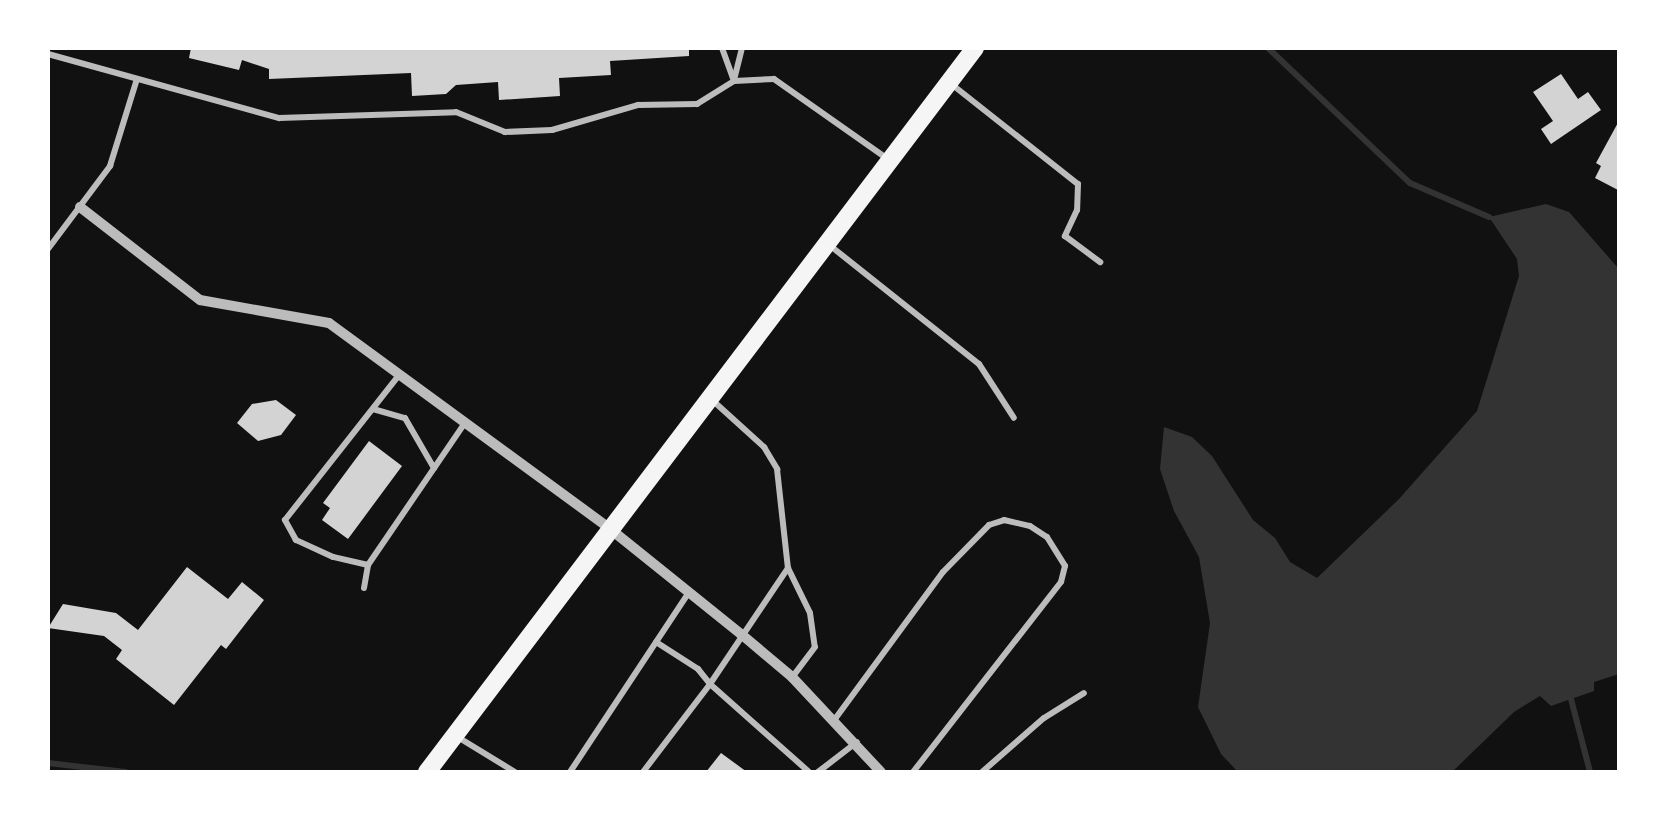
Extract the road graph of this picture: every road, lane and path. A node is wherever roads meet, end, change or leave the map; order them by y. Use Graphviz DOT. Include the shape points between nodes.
graph roads {
  1 [pos="722,48"];
  2 [pos="742,48"];
  3 [pos="975,48"];
  4 [pos="48,54"];
  5 [pos="137,79"];
  6 [pos="734,81"];
  7 [pos="949,82"];
  8 [pos="890,160"];
  9 [pos="80,206"];
  10 [pos="827,244"];
  11 [pos="48,249"];
  12 [pos="1100,262"];
  13 [pos="399,375"];
  14 [pos="709,398"];
  15 [pos="372,409"];
  16 [pos="1014,418"];
  17 [pos="465,423"];
  18 [pos="434,468"];
  19 [pos="609,528"];
  20 [pos="368,565"];
  21 [pos="788,568"];
  22 [pos="364,588"];
  23 [pos="689,592"];
  24 [pos="742,634"];
  25 [pos="656,642"];
  26 [pos="792,677"];
  27 [pos="710,684"];
  28 [pos="1084,693"];
  29 [pos="835,719"];
  30 [pos="455,735"];
  31 [pos="857,742"];
  32 [pos="427,772"];
  33 [pos="515,772"];
  34 [pos="570,772"];
  35 [pos="643,772"];
  36 [pos="810,772"];
  37 [pos="818,772"];
  38 [pos="881,772"];
  39 [pos="914,772"];
  40 [pos="982,772"];
  1 -- 6 [label="lane"];
  2 -- 6 [label="lane"];
  3 -- 7 [label="main road"];
  4 -- 5 [label="lane"];
  5 -- 6 [label="lane" via="279,118 456,112 505,132 552,130 638,105 697,104"];
  5 -- 9 [label="lane" via="110,166"];
  6 -- 8 [label="lane" via="774,79"];
  7 -- 8 [label="main road"];
  7 -- 12 [label="lane" via="1078,184 1077,210 1065,236"];
  8 -- 10 [label="main road"];
  9 -- 11 [label="lane"];
  9 -- 13 [label="street" via="200,300 328,324"];
  10 -- 14 [label="main road"];
  10 -- 16 [label="lane" via="979,364"];
  13 -- 15 [label="lane"];
  13 -- 17 [label="street"];
  14 -- 19 [label="main road"];
  14 -- 21 [label="lane" via="764,447 777,469"];
  15 -- 18 [label="lane" via="405,418"];
  15 -- 20 [label="lane" via="286,520 296,540"];
  17 -- 18 [label="lane"];
  17 -- 19 [label="street"];
  18 -- 20 [label="lane"];
  19 -- 23 [label="street"];
  19 -- 30 [label="main road"];
  20 -- 22 [label="lane"];
  21 -- 24 [label="lane"];
  21 -- 26 [label="lane" via="810,613 815,647"];
  23 -- 24 [label="street"];
  23 -- 25 [label="lane"];
  24 -- 26 [label="street"];
  24 -- 27 [label="lane"];
  25 -- 27 [label="lane"];
  25 -- 34 [label="lane"];
  26 -- 29 [label="street"];
  27 -- 35 [label="lane"];
  27 -- 36 [label="lane"];
  28 -- 40 [label="lane"];
  29 -- 31 [label="street"];
  29 -- 39 [label="lane" via="944,572 989,525 1004,520 1030,526 1065,566 1061,582"];
  30 -- 32 [label="main road"];
  30 -- 33 [label="lane"];
  31 -- 37 [label="lane"];
  31 -- 38 [label="street"];
}
